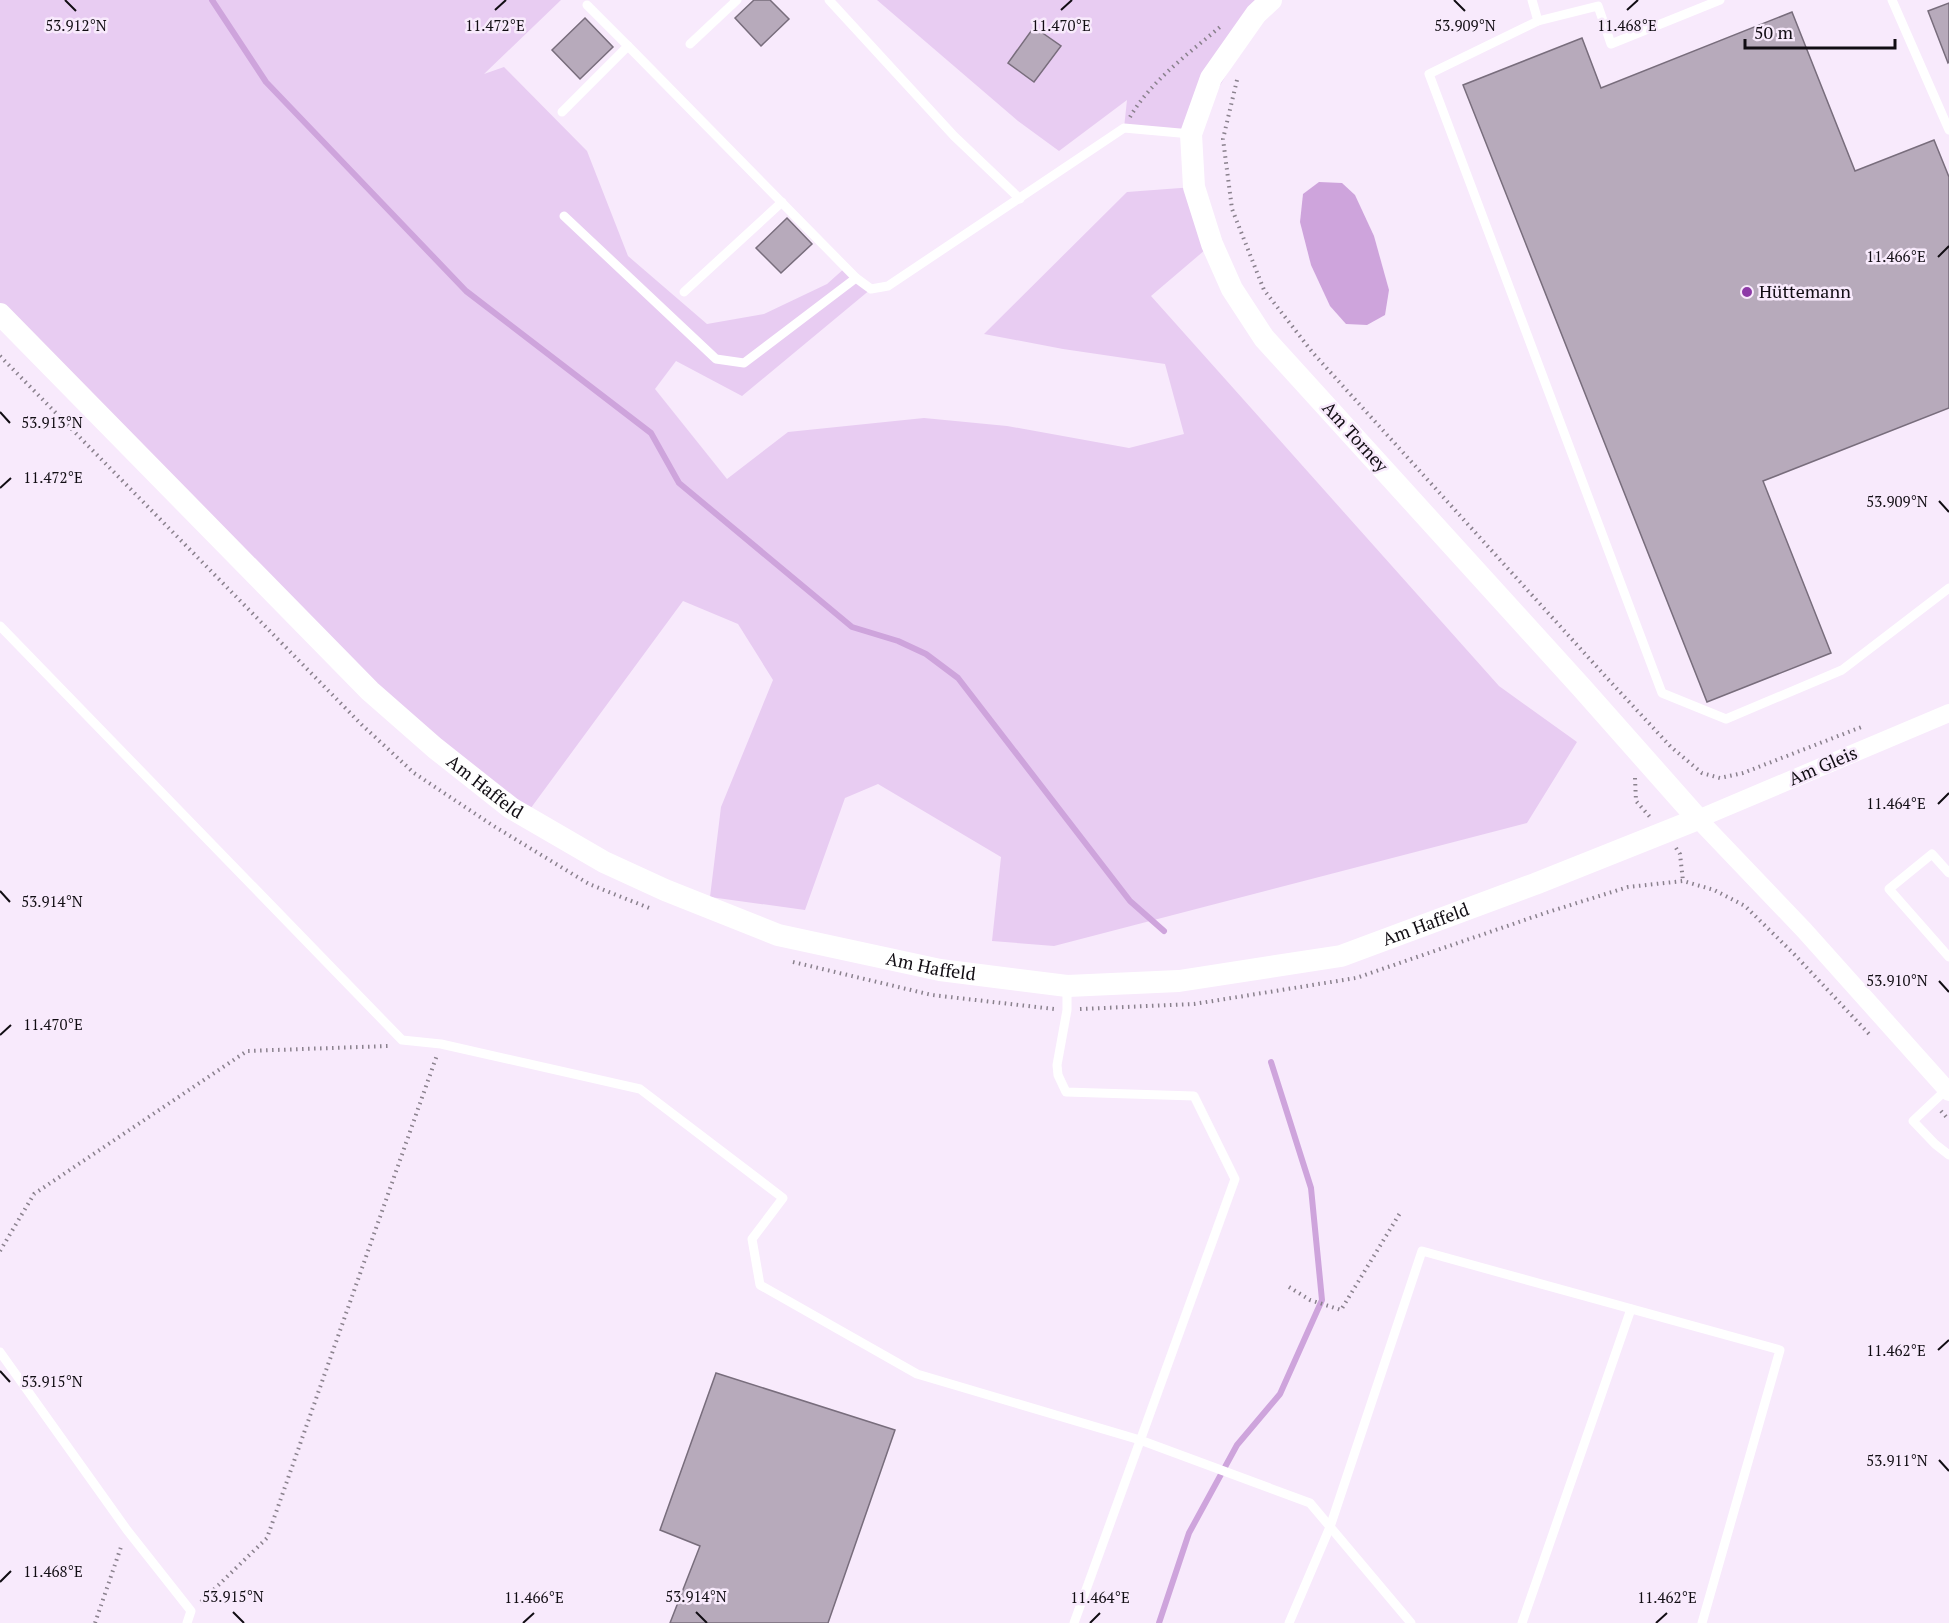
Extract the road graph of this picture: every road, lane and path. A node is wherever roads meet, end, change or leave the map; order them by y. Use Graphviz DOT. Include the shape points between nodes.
graph roads {
  1 [pos="737,0"];
  2 [pos="829,0"];
  3 [pos="1271,0"];
  4 [pos="1532,0"];
  5 [pos="1720,0"];
  6 [pos="1892,0"];
  7 [pos="587,5"];
  8 [pos="1538,21"];
  9 [pos="1224,24"];
  10 [pos="690,44"];
  11 [pos="628,46"];
  12 [pos="1238,75"];
  13 [pos="562,112"];
  14 [pos="1124,128"];
  15 [pos="1949,130"];
  16 [pos="1191,134"];
  17 [pos="1020,199"];
  18 [pos="782,202"];
  19 [pos="564,216"];
  20 [pos="856,278"];
  21 [pos="684,292"];
  22 [pos="0,314"];
  23 [pos="0,356"];
  24 [pos="1949,588"];
  25 [pos="0,626"];
  26 [pos="1949,713"];
  27 [pos="1871,723"];
  28 [pos="1698,819"];
  29 [pos="1949,873"];
  30 [pos="653,910"];
  31 [pos="1949,957"];
  32 [pos="782,959"];
  33 [pos="1067,986"];
  34 [pos="1067,1010"];
  35 [pos="1876,1041"];
  36 [pos="441,1044"];
  37 [pos="396,1046"];
  38 [pos="1948,1090"];
  39 [pos="1933,1102"];
  40 [pos="1949,1120"];
  41 [pos="1949,1155"];
  42 [pos="1400,1214"];
  43 [pos="0,1251"];
  44 [pos="1289,1287"];
  45 [pos="1631,1309"];
  46 [pos="0,1353"];
  47 [pos="1140,1440"];
  48 [pos="1330,1527"];
  49 [pos="127,1530"];
  50 [pos="191,1611"];
  51 [pos="95,1623"];
  52 [pos="187,1623"];
  53 [pos="1074,1623"];
  54 [pos="1289,1623"];
  55 [pos="1411,1623"];
  56 [pos="1522,1623"];
  57 [pos="1702,1623"];
  1 -- 10 [label="lane"];
  2 -- 17 [label="lane" via="954,136"];
  3 -- 16 [label="street, Am Torney" via="1256,14 1211,78"];
  4 -- 8 [label="lane"];
  5 -- 8 [label="lane" via="1611,44 1598,6"];
  6 -- 15 [label="lane"];
  7 -- 11 [label="lane"];
  8 -- 24 [label="lane" via="1430,74 1662,693 1726,719 1842,670"];
  9 -- 14 [label="path" via="1140,100"];
  11 -- 13 [label="lane"];
  11 -- 18 [label="lane"];
  12 -- 27 [label="path" via="1223,139 1232,209 1263,290 1321,362 1671,747 1702,773 1720,778 1743,773"];
  14 -- 16 [label="lane"];
  14 -- 17 [label="lane"];
  16 -- 28 [label="street, Am Torney" via="1194,187 1212,244 1232,289 1264,338"];
  17 -- 20 [label="lane" via="888,285 871,289"];
  18 -- 20 [label="lane"];
  18 -- 21 [label="lane"];
  19 -- 20 [label="lane" via="716,359 744,363"];
  22 -- 33 [label="street, Am Haffeld" via="370,691 511,808 604,862 778,934 940,970"];
  23 -- 30 [label="path" via="362,725 414,773 589,884"];
  25 -- 36 [label="lane" via="402,1040"];
  26 -- 28 [label="street, Am Gleis"];
  28 -- 33 [label="street, Am Haffeld" via="1341,956 1179,981"];
  28 -- 38 [label="street"];
  29 -- 31 [label="lane" via="1932,854 1889,889"];
  32 -- 34 [label="path" via="932,995"];
  33 -- 34 [label="lane"];
  34 -- 35 [label="path" via="1194,1004 1356,978 1628,887 1683,881 1714,890 1745,906"];
  34 -- 47 [label="lane" via="1057,1065 1066,1092 1194,1096 1235,1179"];
  36 -- 47 [label="lane" via="640,1089 783,1198 752,1239 760,1285 917,1374"];
  36 -- 50 [label="path" via="267,1538"];
  37 -- 43 [label="path" via="247,1051 34,1194"];
  38 -- 39 [label="lane"];
  39 -- 40 [label="path"];
  39 -- 41 [label="lane" via="1913,1121"];
  42 -- 44 [label="path" via="1341,1310 1310,1300"];
  45 -- 48 [label="lane" via="1422,1251"];
  45 -- 56 [label="lane"];
  45 -- 57 [label="lane" via="1780,1350"];
  46 -- 49 [label="lane"];
  47 -- 48 [label="lane" via="1310,1503"];
  47 -- 53 [label="lane"];
  48 -- 54 [label="lane"];
  48 -- 55 [label="lane"];
  49 -- 50 [label="lane"];
  49 -- 51 [label="path"];
  50 -- 52 [label="lane"];
}
